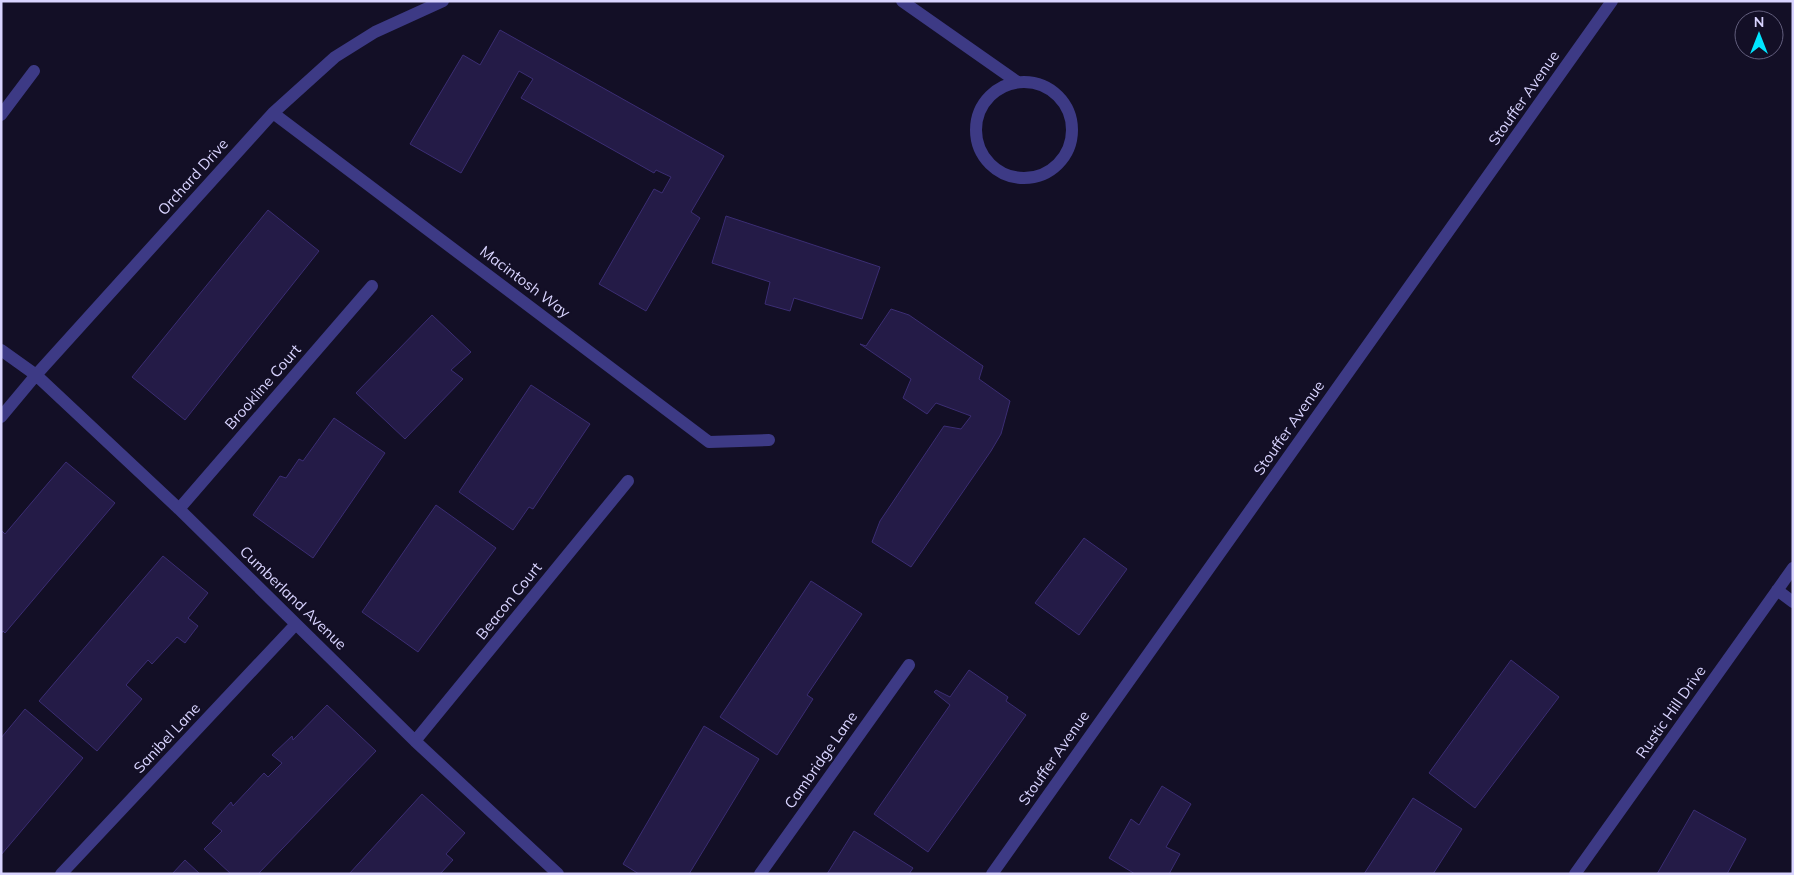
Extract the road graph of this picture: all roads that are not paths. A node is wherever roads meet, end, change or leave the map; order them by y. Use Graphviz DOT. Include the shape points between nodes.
graph roads {
  1 [pos="443,1"];
  2 [pos="902,1"];
  3 [pos="1612,1"];
  4 [pos="426,4"];
  5 [pos="34,71"];
  6 [pos="1016,81"];
  7 [pos="273,113"];
  8 [pos="1,115"];
  9 [pos="372,286"];
  10 [pos="1,350"];
  11 [pos="36,375"];
  12 [pos="1,416"];
  13 [pos="769,440"];
  14 [pos="628,481"];
  15 [pos="179,509"];
  16 [pos="1793,568"];
  17 [pos="1777,590"];
  18 [pos="1793,602"];
  19 [pos="296,624"];
  20 [pos="909,665"];
  21 [pos="415,741"];
  22 [pos="553,872"];
  23 [pos="61,874"];
  24 [pos="760,874"];
  25 [pos="992,874"];
  26 [pos="1575,874"];
  1 -- 4 [label="street, Orchard Drive"];
  2 -- 6 [label="street"];
  3 -- 25 [label="street, Stouffer Avenue"];
  4 -- 7 [label="street, Orchard Drive" via="335,57"];
  5 -- 8 [label="street"];
  6 -- 6 [label="street" via="998,88 984,101 976,118 975,138 982,156 995,169 1012,177 1032,178 1050,172 1063,158 1071,141 1072,122 1066,104 1052,90 1035,82"];
  7 -- 11 [label="street, Orchard Drive"];
  7 -- 13 [label="street, Macintosh Way" via="710,442"];
  9 -- 15 [label="street, Brookline Court"];
  10 -- 11 [label="street, Cumberland Avenue"];
  11 -- 12 [label="street, Orchard Drive"];
  11 -- 15 [label="street, Cumberland Avenue"];
  14 -- 21 [label="street, Beacon Court"];
  15 -- 19 [label="street, Cumberland Avenue"];
  16 -- 17 [label="street, Rustic Hill Drive"];
  17 -- 18 [label="street"];
  17 -- 26 [label="street, Rustic Hill Drive"];
  19 -- 21 [label="street, Cumberland Avenue"];
  19 -- 23 [label="street, Sanibel Lane"];
  20 -- 24 [label="street, Cambridge Lane"];
  21 -- 22 [label="street, Cumberland Avenue"];
}
